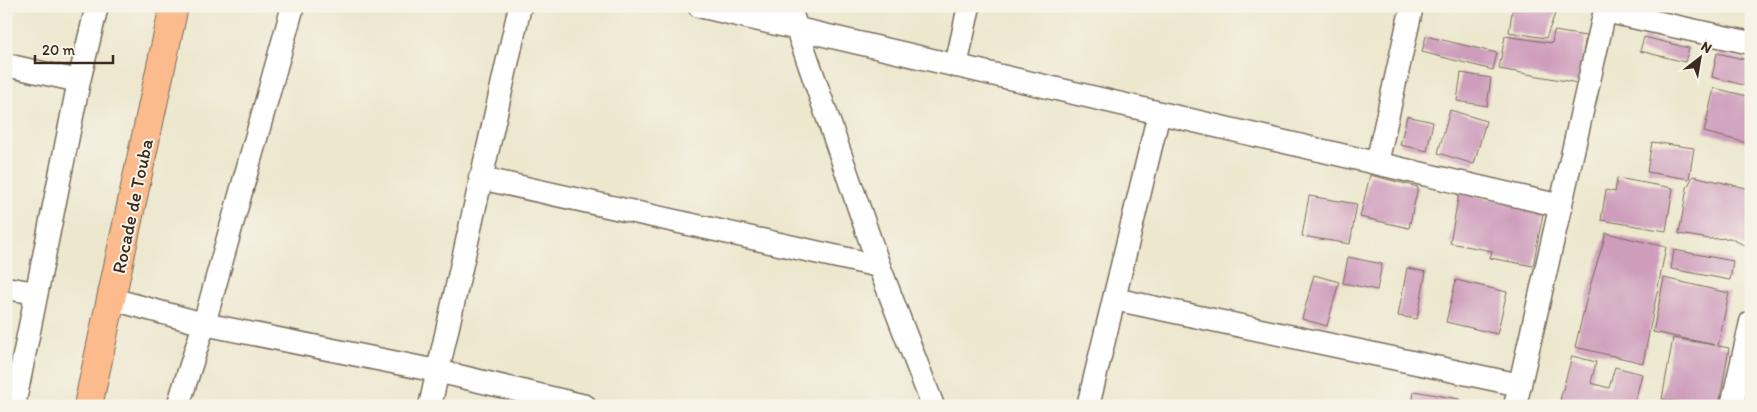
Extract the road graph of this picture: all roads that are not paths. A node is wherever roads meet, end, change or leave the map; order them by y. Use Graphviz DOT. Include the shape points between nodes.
graph roads {
  1 [pos="96,6"];
  2 [pos="174,6"];
  3 [pos="293,6"];
  4 [pos="520,6"];
  5 [pos="699,6"];
  6 [pos="789,6"];
  7 [pos="969,6"];
  8 [pos="1412,6"];
  9 [pos="1606,8"];
  10 [pos="796,29"];
  11 [pos="1751,43"];
  12 [pos="6,65"];
  13 [pos="956,66"];
  14 [pos="79,81"];
  15 [pos="1159,113"];
  16 [pos="1377,163"];
  17 [pos="480,178"];
  18 [pos="1561,206"];
  19 [pos="879,266"];
  20 [pos="6,288"];
  21 [pos="36,294"];
  22 [pos="112,299"];
  23 [pos="1114,299"];
  24 [pos="1751,322"];
  25 [pos="204,324"];
  26 [pos="438,371"];
  27 [pos="1518,395"];
  28 [pos="14,406"];
  29 [pos="88,406"];
  30 [pos="178,406"];
  31 [pos="430,406"];
  32 [pos="585,406"];
  33 [pos="933,406"];
  34 [pos="1088,406"];
  35 [pos="1732,406"];
  1 -- 14 [label="street"];
  2 -- 22 [label="main road, Rocade de Touba"];
  3 -- 25 [label="street"];
  4 -- 17 [label="street"];
  5 -- 10 [label="street"];
  6 -- 10 [label="street"];
  7 -- 13 [label="street"];
  8 -- 16 [label="street"];
  9 -- 11 [label="street"];
  9 -- 18 [label="street"];
  10 -- 13 [label="street"];
  10 -- 19 [label="street"];
  12 -- 14 [label="street"];
  13 -- 15 [label="street"];
  14 -- 21 [label="street"];
  15 -- 16 [label="street"];
  15 -- 23 [label="street"];
  16 -- 18 [label="street"];
  17 -- 19 [label="street"];
  17 -- 26 [label="street"];
  18 -- 27 [label="street"];
  19 -- 33 [label="street"];
  20 -- 21 [label="street"];
  21 -- 28 [label="street"];
  22 -- 25 [label="street"];
  22 -- 29 [label="main road, Rocade de Touba"];
  23 -- 27 [label="street"];
  23 -- 34 [label="street"];
  24 -- 35 [label="street"];
  25 -- 26 [label="street"];
  25 -- 30 [label="street"];
  26 -- 31 [label="street"];
  26 -- 32 [label="street"];
}
